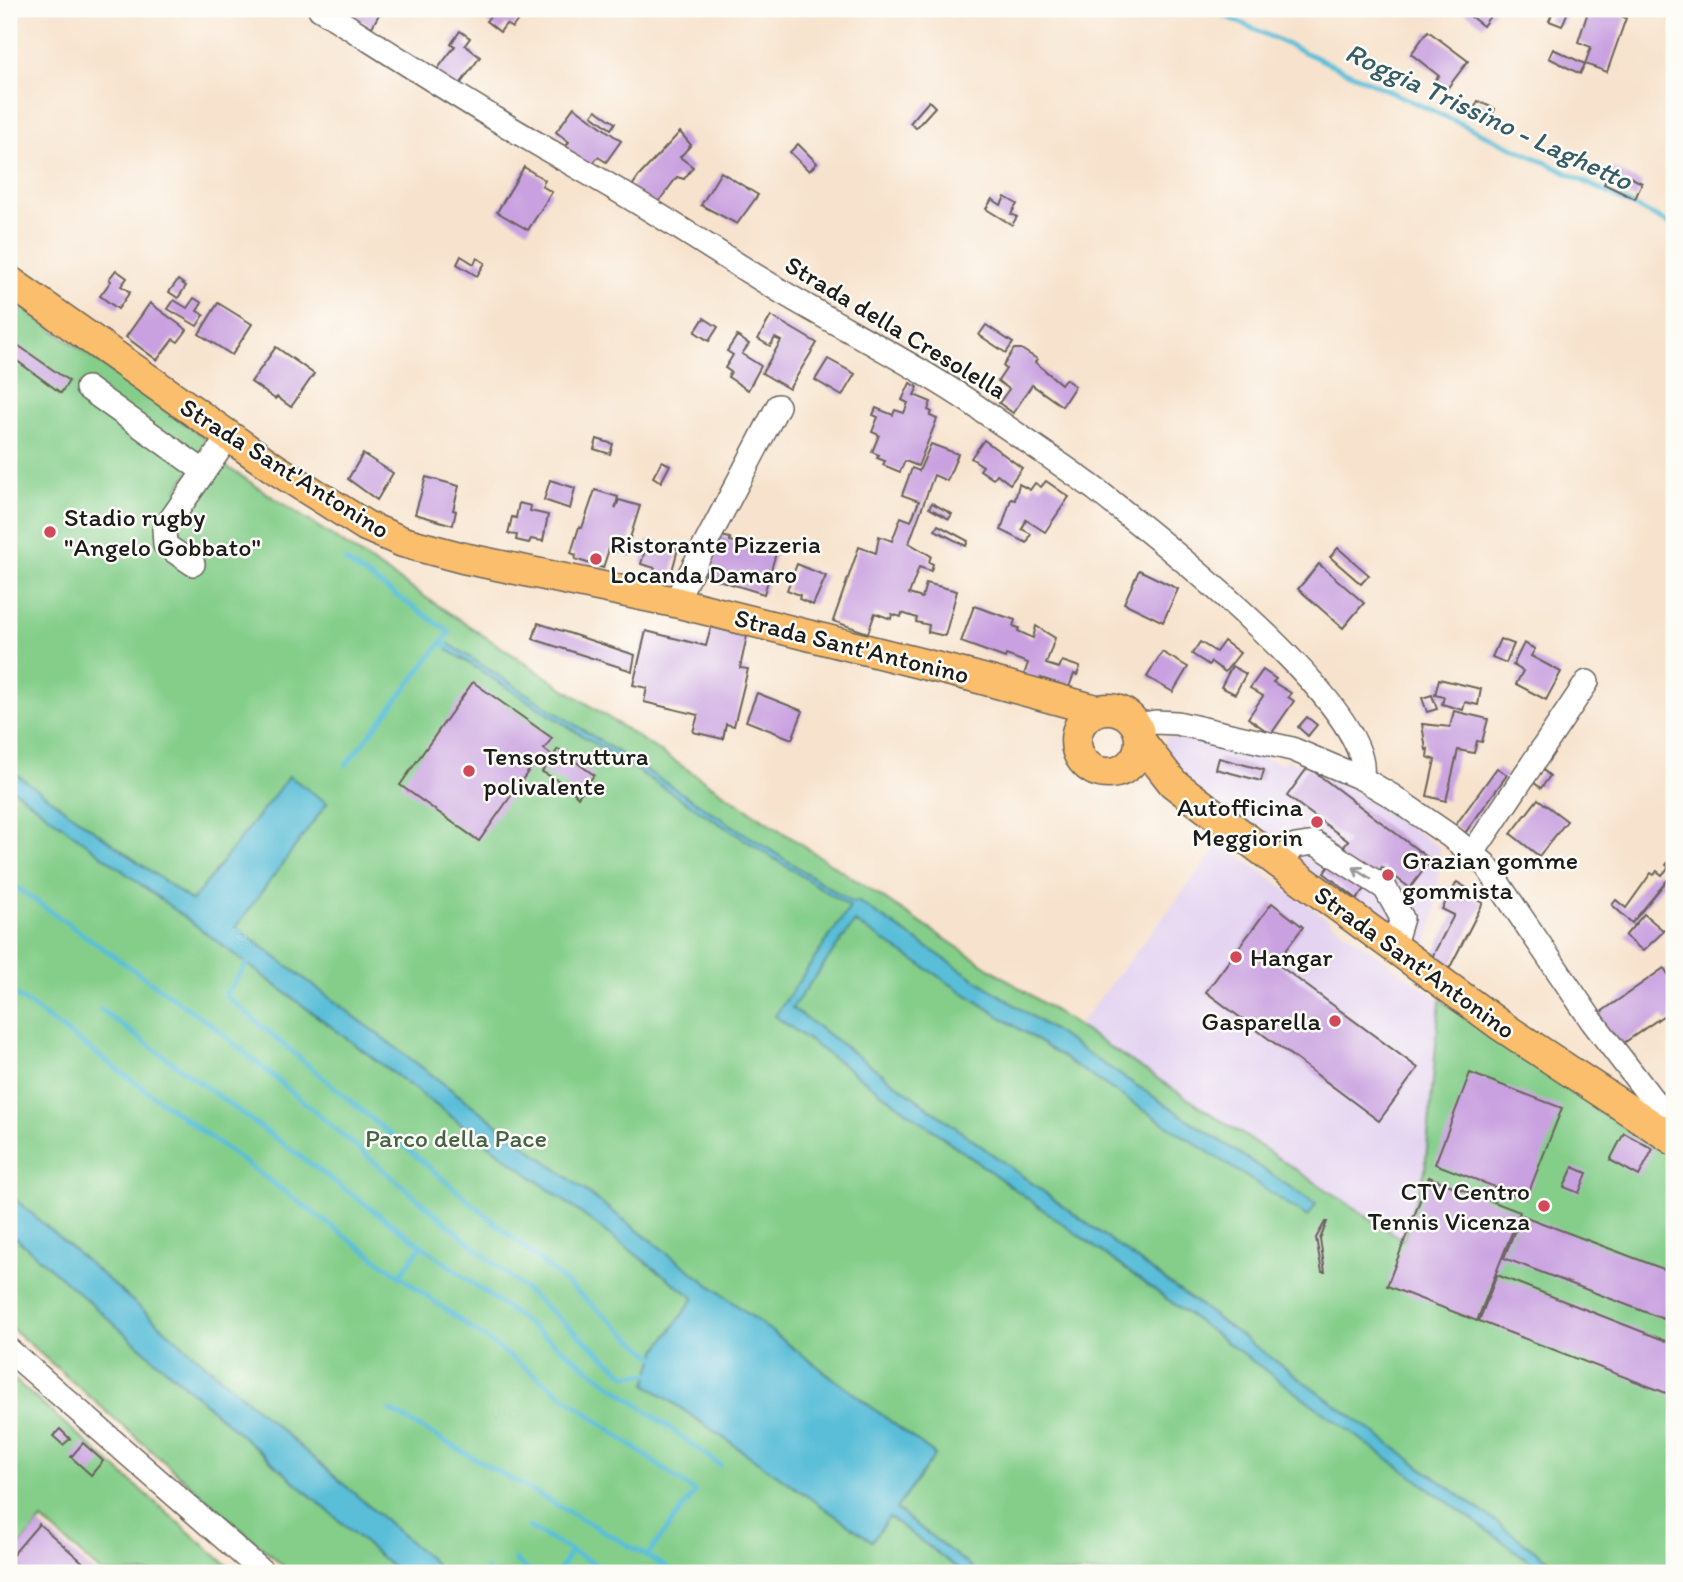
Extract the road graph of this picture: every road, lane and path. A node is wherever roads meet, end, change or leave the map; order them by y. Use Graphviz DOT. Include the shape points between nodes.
graph roads {
  1 [pos="320,9"];
  2 [pos="9,281"];
  3 [pos="87,388"];
  4 [pos="778,406"];
  5 [pos="229,436"];
  6 [pos="203,471"];
  7 [pos="193,564"];
  8 [pos="675,602"];
  9 [pos="1587,682"];
  10 [pos="1029,692"];
  11 [pos="1096,710"];
  12 [pos="1139,733"];
  13 [pos="1076,744"];
  14 [pos="1116,772"];
  15 [pos="1361,778"];
  16 [pos="1173,783"];
  17 [pos="1472,854"];
  18 [pos="1279,863"];
  19 [pos="1390,945"];
  20 [pos="1669,1136"];
  21 [pos="9,1350"];
  22 [pos="264,1573"];
  1 -- 15 [label="street, Strada della Cresolella" via="501,123 967,400 1094,489 1244,614 1312,680 1354,737 1362,754"];
  2 -- 5 [label="main road, Strada Sant'Antonino"];
  3 -- 6 [label="street"];
  4 -- 8 [label="street"];
  5 -- 6 [label="street"];
  5 -- 8 [label="main road, Strada Sant'Antonino" via="366,526 403,542"];
  6 -- 7 [label="street" via="164,529 164,545"];
  8 -- 10 [label="main road, Strada Sant'Antonino"];
  9 -- 17 [label="street"];
  10 -- 11 [label="main road, Strada Sant'Antonino"];
  10 -- 13 [label="main road, Strada Sant'Antonino" via="1055,712"];
  11 -- 12 [label="main road, Strada Sant'Antonino" via="1123,712"];
  11 -- 13 [label="main road" via="1080,724"];
  12 -- 14 [label="main road" via="1133,761"];
  12 -- 15 [label="street, Strada Sant'Antonino" via="1156,722 1177,723 1292,749"];
  12 -- 16 [label="main road, Strada Sant'Antonino"];
  13 -- 14 [label="main road, Strada Sant'Antonino" via="1085,764 1105,773"];
  14 -- 16 [label="main road, Strada Sant'Antonino"];
  15 -- 17 [label="street, Strada Sant'Antonino"];
  16 -- 18 [label="main road, Strada Sant'Antonino"];
  17 -- 20 [label="street, Strada Sant'Antonino" via="1485,864 1592,1021 1652,1099"];
  18 -- 19 [label="main road, Strada Sant'Antonino"];
  19 -- 18 [label="street, one-way" via="1402,918 1385,888 1315,843 1296,846"];
  19 -- 20 [label="main road, Strada Sant'Antonino" via="1500,1025"];
  21 -- 22 [label="street"];
}
